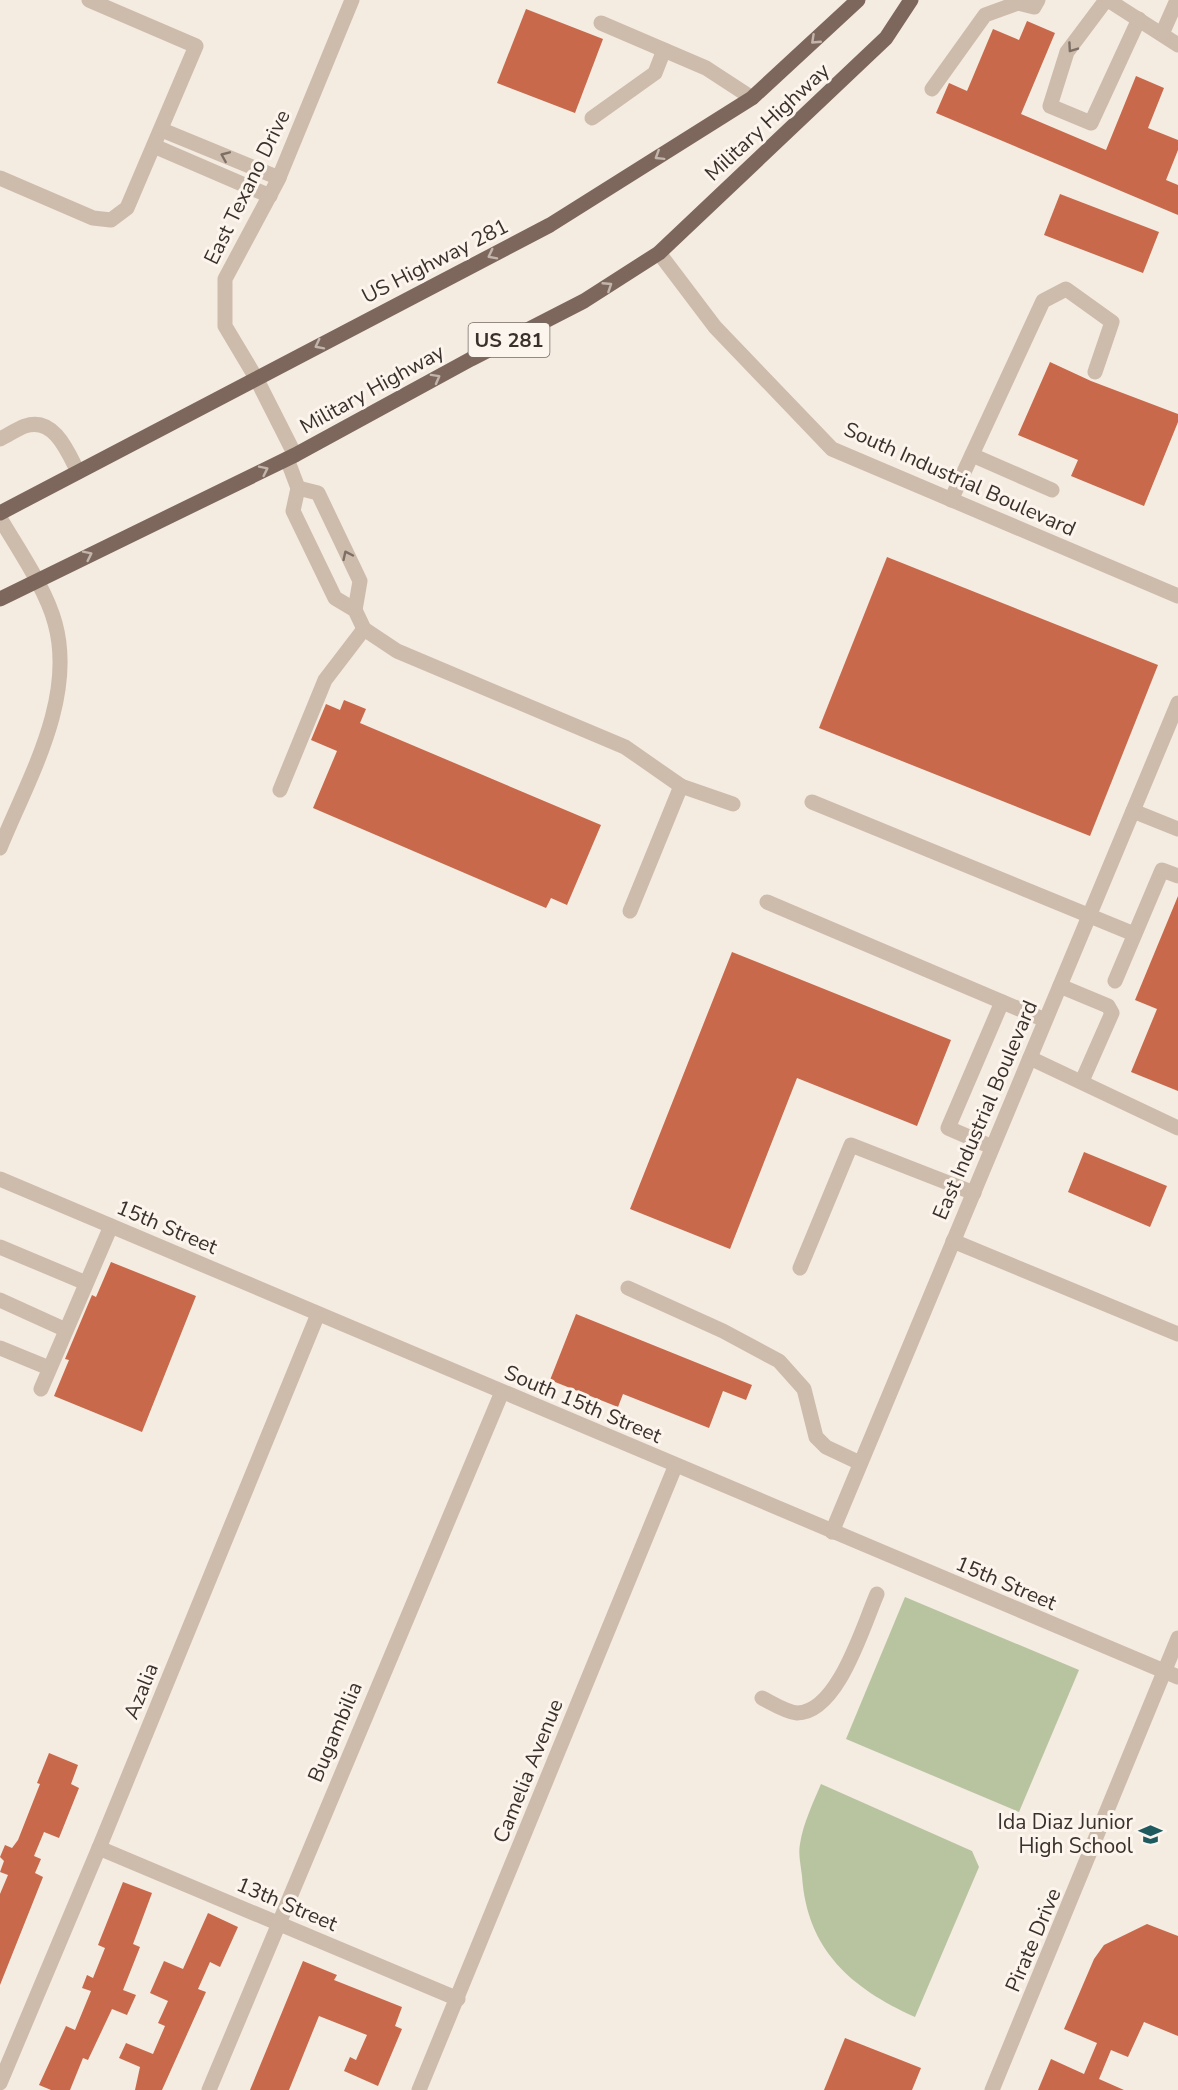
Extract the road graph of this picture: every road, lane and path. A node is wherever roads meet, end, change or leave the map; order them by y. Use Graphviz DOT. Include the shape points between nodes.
graph roads {
  1 [pos="89,0"];
  2 [pos="352,0"];
  3 [pos="858,0"];
  4 [pos="911,0"];
  5 [pos="1038,0"];
  6 [pos="1107,0"];
  7 [pos="1176,0"];
  8 [pos="1138,19"];
  9 [pos="601,23"];
  10 [pos="1162,34"];
  11 [pos="1178,45"];
  12 [pos="664,50"];
  13 [pos="933,89"];
  14 [pos="752,98"];
  15 [pos="592,118"];
  16 [pos="162,130"];
  17 [pos="154,146"];
  18 [pos="0,178"];
  19 [pos="279,178"];
  20 [pos="270,196"];
  21 [pos="659,253"];
  22 [pos="1095,372"];
  23 [pos="256,378"];
  24 [pos="0,440"];
  25 [pos="972,455"];
  26 [pos="291,457"];
  27 [pos="78,472"];
  28 [pos="298,488"];
  29 [pos="1052,490"];
  30 [pos="951,500"];
  31 [pos="0,513"];
  32 [pos="0,518"];
  33 [pos="35,580"];
  34 [pos="1178,596"];
  35 [pos="0,599"];
  36 [pos="355,610"];
  37 [pos="364,629"];
  38 [pos="1178,703"];
  39 [pos="681,786"];
  40 [pos="280,790"];
  41 [pos="812,802"];
  42 [pos="733,804"];
  43 [pos="1133,811"];
  44 [pos="1178,830"];
  45 [pos="0,848"];
  46 [pos="1178,876"];
  47 [pos="767,902"];
  48 [pos="630,911"];
  49 [pos="1089,916"];
  50 [pos="1134,934"];
  51 [pos="1114,981"];
  52 [pos="1060,986"];
  53 [pos="1002,1002"];
  54 [pos="1045,1020"];
  55 [pos="1030,1058"];
  56 [pos="1082,1082"];
  57 [pos="1178,1128"];
  58 [pos="993,1147"];
  59 [pos="0,1179"];
  60 [pos="974,1193"];
  61 [pos="111,1226"];
  62 [pos="953,1241"];
  63 [pos="0,1247"];
  64 [pos="800,1268"];
  65 [pos="86,1283"];
  66 [pos="628,1288"];
  67 [pos="0,1300"];
  68 [pos="318,1314"];
  69 [pos="66,1330"];
  70 [pos="1178,1334"];
  71 [pos="0,1348"];
  72 [pos="49,1368"];
  73 [pos="41,1389"];
  74 [pos="502,1392"];
  75 [pos="860,1463"];
  76 [pos="675,1467"];
  77 [pos="832,1532"];
  78 [pos="877,1594"];
  79 [pos="1178,1638"];
  80 [pos="1171,1674"];
  81 [pos="762,1698"];
  82 [pos="99,1848"];
  83 [pos="277,1923"];
  84 [pos="458,1999"];
  85 [pos="0,2083"];
  86 [pos="209,2090"];
  87 [pos="419,2090"];
  88 [pos="992,2090"];
  1 -- 16 [label="street" via="196,46"];
  2 -- 19 [label="street, East Texano Drive"];
  3 -- 14 [label="main road, US Highway 281, one-way"];
  4 -- 21 [label="main road, Military Highway / US 281" via="886,38"];
  5 -- 13 [label="street" via="1034,7 1018,3 985,15"];
  6 -- 8 [label="street"];
  6 -- 8 [label="street, one-way" via="1067,52 1050,106 1091,123"];
  7 -- 10 [label="street"];
  8 -- 10 [label="street"];
  9 -- 12 [label="street"];
  10 -- 11 [label="street"];
  12 -- 14 [label="street" via="706,68"];
  12 -- 15 [label="street" via="655,73"];
  14 -- 23 [label="main road, US Highway 281, one-way" via="550,225"];
  16 -- 17 [label="street"];
  19 -- 16 [label="street, one-way"];
  17 -- 18 [label="street" via="127,208 111,220 93,218"];
  17 -- 20 [label="street"];
  19 -- 20 [label="street, East Texano Drive"];
  20 -- 23 [label="street, East Texano Drive" via="225,279 225,326"];
  26 -- 21 [label="main road, Military Highway / US 281, one-way" via="584,302"];
  21 -- 30 [label="street, South Industrial Boulevard" via="715,327 832,449"];
  22 -- 25 [label="street" via="1112,322 1066,289 1043,301"];
  23 -- 26 [label="street, East Texano Drive"];
  23 -- 27 [label="main road, US Highway 281"];
  24 -- 27 [label="street" via="28,425 46,428 61,438"];
  25 -- 29 [label="street"];
  25 -- 30 [label="street"];
  26 -- 28 [label="street, East Texano Drive"];
  33 -- 26 [label="main road, Military Highway / US 281, one-way"];
  27 -- 31 [label="main road, US Highway 281"];
  28 -- 36 [label="street" via="293,511 335,598"];
  36 -- 28 [label="street, one-way" via="360,581 318,493"];
  30 -- 34 [label="street, South Industrial Boulevard"];
  32 -- 33 [label="street"];
  33 -- 35 [label="main road, US 281"];
  33 -- 45 [label="street" via="55,621 62,659 59,694"];
  36 -- 37 [label="street"];
  37 -- 39 [label="street" via="397,651 625,747"];
  37 -- 40 [label="street" via="326,680"];
  38 -- 43 [label="street, East Industrial Boulevard"];
  39 -- 42 [label="street"];
  39 -- 48 [label="street"];
  41 -- 49 [label="street"];
  43 -- 44 [label="street"];
  43 -- 49 [label="street, East Industrial Boulevard"];
  46 -- 50 [label="street" via="1162,870"];
  47 -- 53 [label="street"];
  49 -- 50 [label="street"];
  49 -- 52 [label="street, East Industrial Boulevard"];
  50 -- 51 [label="street"];
  52 -- 54 [label="street, East Industrial Boulevard"];
  52 -- 56 [label="street" via="1108,1006 1112,1013"];
  53 -- 54 [label="street"];
  53 -- 58 [label="street" via="948,1128"];
  54 -- 55 [label="street, East Industrial Boulevard"];
  55 -- 56 [label="street"];
  55 -- 58 [label="street, East Industrial Boulevard"];
  56 -- 57 [label="street"];
  58 -- 60 [label="street, East Industrial Boulevard"];
  59 -- 61 [label="street, 15th Street"];
  60 -- 62 [label="street, East Industrial Boulevard"];
  60 -- 64 [label="street" via="851,1145"];
  61 -- 65 [label="street"];
  61 -- 68 [label="street, 15th Street"];
  62 -- 70 [label="street"];
  62 -- 75 [label="street, East Industrial Boulevard"];
  63 -- 65 [label="street"];
  65 -- 69 [label="street"];
  66 -- 75 [label="street" via="779,1361 804,1389 813,1432 820,1442"];
  67 -- 69 [label="street"];
  68 -- 74 [label="street, South 15th Street"];
  68 -- 82 [label="street, Azalia"];
  69 -- 72 [label="street"];
  71 -- 72 [label="street"];
  72 -- 73 [label="street"];
  74 -- 76 [label="street, South 15th Street"];
  74 -- 83 [label="street, Bugambilia"];
  75 -- 77 [label="street, East Industrial Boulevard"];
  76 -- 77 [label="street, South 15th Street"];
  76 -- 84 [label="street, Camelia Avenue"];
  77 -- 80 [label="street, 15th Street"];
  78 -- 81 [label="street" via="835,1689 813,1710 795,1713"];
  79 -- 80 [label="street, Pirate Drive"];
  80 -- 88 [label="street, Pirate Drive"];
  82 -- 83 [label="street, 13th Street"];
  82 -- 85 [label="street, Azalia"];
  83 -- 84 [label="street, 13th Street"];
  83 -- 86 [label="street, Bugambilia"];
  84 -- 87 [label="street, Camelia Avenue"];
}
